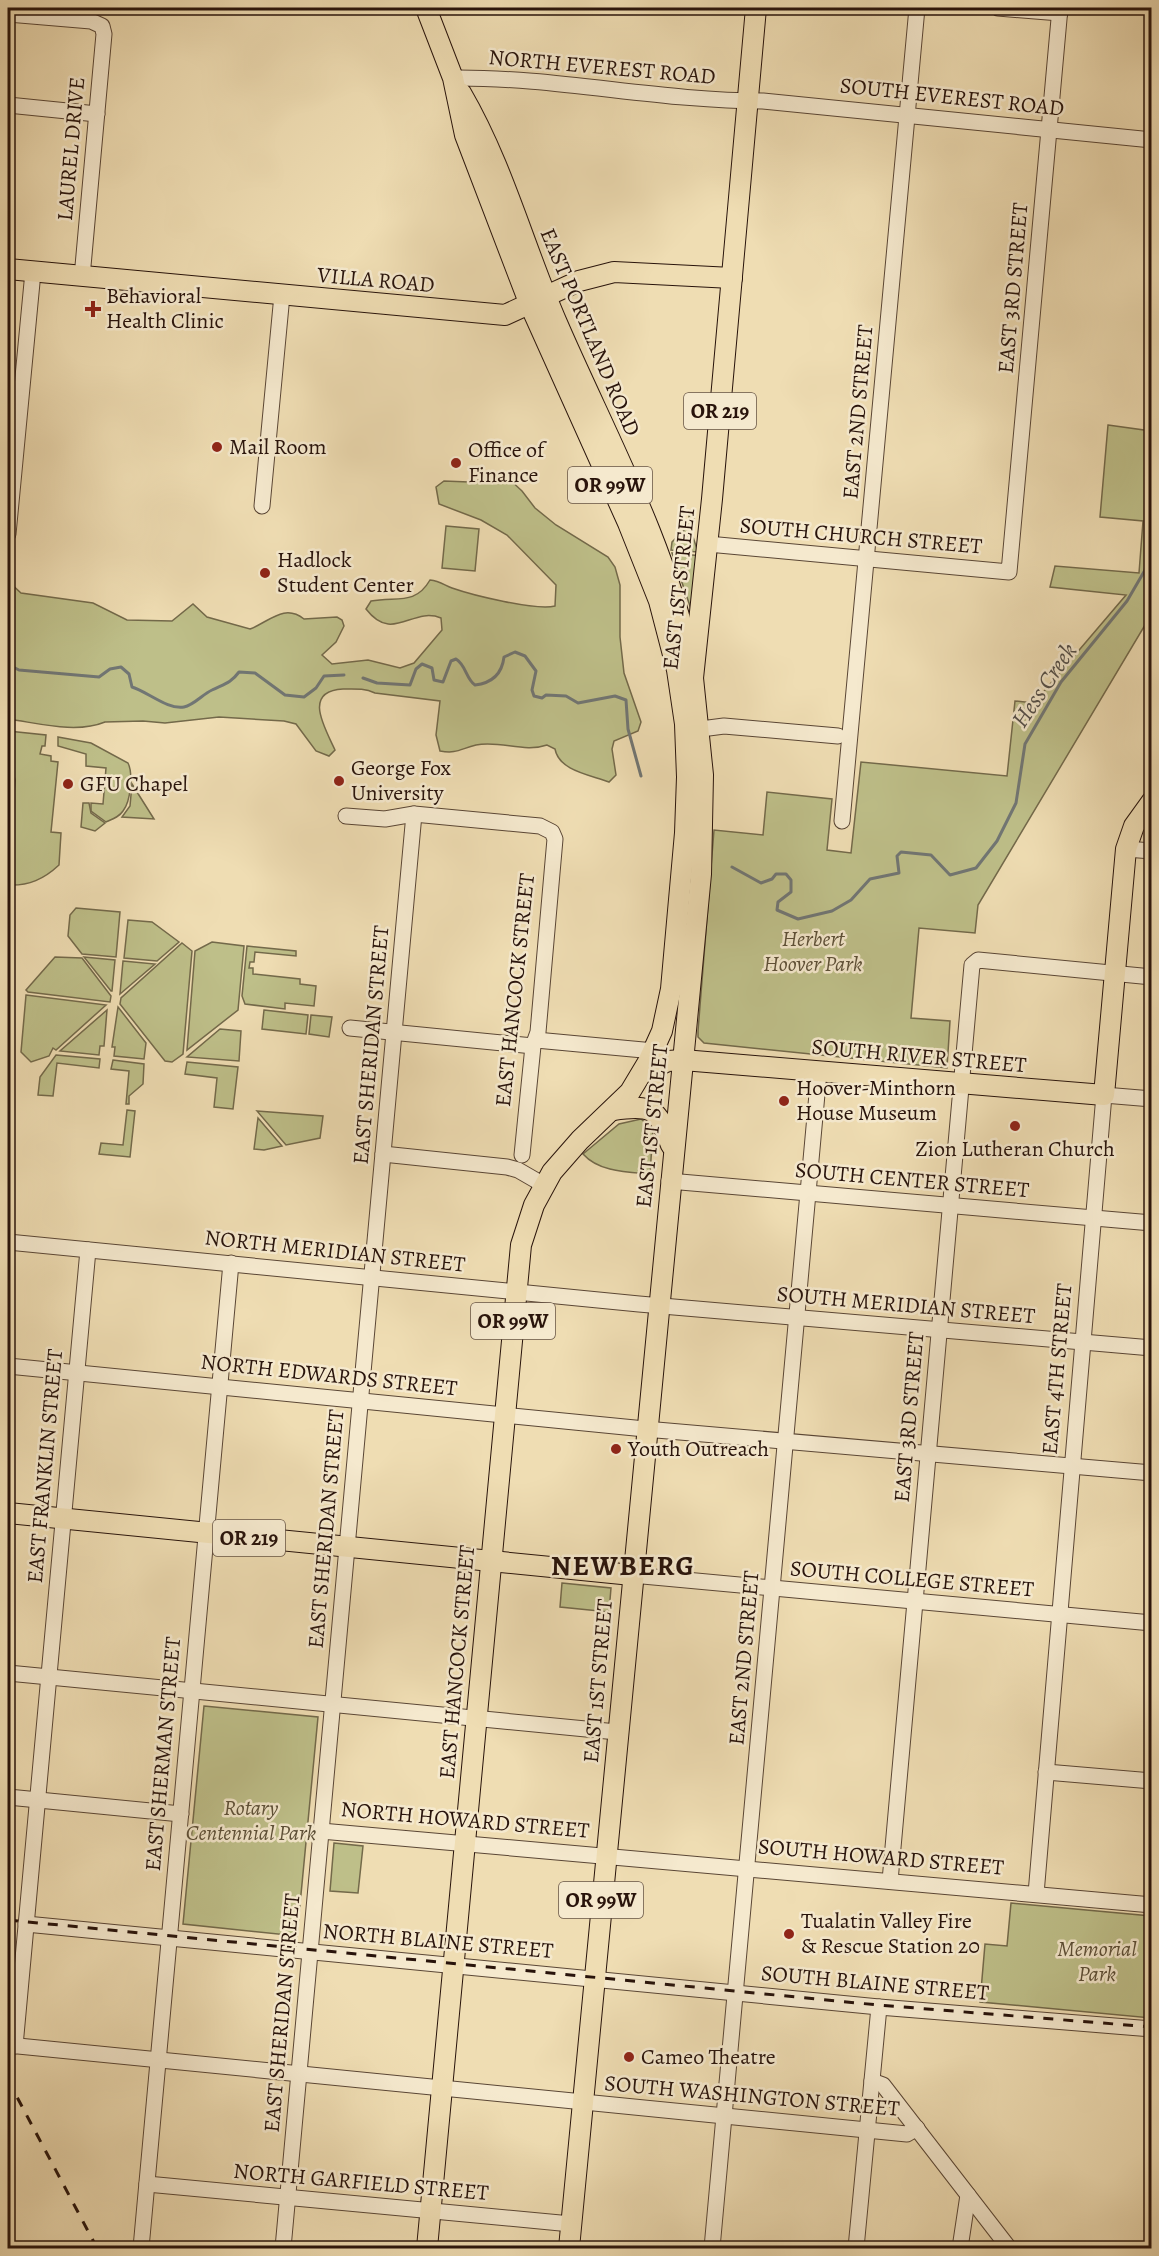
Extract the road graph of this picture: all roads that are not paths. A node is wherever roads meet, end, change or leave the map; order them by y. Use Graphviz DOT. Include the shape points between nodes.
graph roads {
  1 [pos="426,8"];
  2 [pos="756,8"];
  3 [pos="917,8"];
  4 [pos="999,8"];
  5 [pos="1060,10"];
  6 [pos="8,14"];
  7 [pos="453,78"];
  8 [pos="748,101"];
  9 [pos="8,105"];
  10 [pos="97,114"];
  11 [pos="907,116"];
  12 [pos="1050,129"];
  13 [pos="1152,140"];
  14 [pos="8,269"];
  15 [pos="33,272"];
  16 [pos="82,277"];
  17 [pos="732,279"];
  18 [pos="282,296"];
  19 [pos="538,301"];
  20 [pos="262,506"];
  21 [pos="8,534"];
  22 [pos="708,544"];
  23 [pos="867,558"];
  24 [pos="1009,572"];
  25 [pos="685,674"];
  26 [pos="701,729"];
  27 [pos="838,736"];
  28 [pos="1152,801"];
  29 [pos="414,814"];
  30 [pos="346,816"];
  31 [pos="842,821"];
  32 [pos="1126,849"];
  33 [pos="1152,851"];
  34 [pos="1114,974"];
  35 [pos="1152,977"];
  36 [pos="671,989"];
  37 [pos="350,1028"];
  38 [pos="394,1032"];
  39 [pos="534,1043"];
  40 [pos="654,1051"];
  41 [pos="683,1060"];
  42 [pos="819,1072"];
  43 [pos="642,1073"];
  44 [pos="961,1083"];
  45 [pos="1104,1095"];
  46 [pos="1152,1099"];
  47 [pos="613,1110"];
  48 [pos="672,1150"];
  49 [pos="383,1154"];
  50 [pos="522,1155"];
  51 [pos="669,1181"];
  52 [pos="544,1185"];
  53 [pos="809,1193"];
  54 [pos="950,1206"];
  55 [pos="1094,1218"];
  56 [pos="1152,1223"];
  57 [pos="8,1242"];
  58 [pos="88,1250"];
  59 [pos="231,1263"];
  60 [pos="372,1277"];
  61 [pos="515,1292"];
  62 [pos="657,1306"];
  63 [pos="798,1318"];
  64 [pos="939,1330"];
  65 [pos="1083,1342"];
  66 [pos="1152,1348"];
  67 [pos="8,1366"];
  68 [pos="77,1372"];
  69 [pos="220,1387"];
  70 [pos="361,1401"];
  71 [pos="504,1415"];
  72 [pos="645,1429"];
  73 [pos="786,1441"];
  74 [pos="928,1453"];
  75 [pos="1073,1466"];
  76 [pos="1152,1473"];
  77 [pos="8,1514"];
  78 [pos="63,1519"];
  79 [pos="206,1534"];
  80 [pos="348,1547"];
  81 [pos="490,1562"];
  82 [pos="632,1575"];
  83 [pos="774,1589"];
  84 [pos="915,1601"];
  85 [pos="1060,1615"];
  86 [pos="1152,1623"];
  87 [pos="8,1673"];
  88 [pos="49,1677"];
  89 [pos="192,1691"];
  90 [pos="332,1704"];
  91 [pos="476,1718"];
  92 [pos="617,1732"];
  93 [pos="1046,1772"];
  94 [pos="1152,1781"];
  95 [pos="8,1797"];
  96 [pos="38,1800"];
  97 [pos="181,1814"];
  98 [pos="321,1831"];
  99 [pos="465,1842"];
  100 [pos="605,1855"];
  101 [pos="748,1868"];
  102 [pos="890,1881"];
  103 [pos="1036,1894"];
  104 [pos="1152,1905"];
  105 [pos="26,1924"];
  106 [pos="169,1938"];
  107 [pos="310,1952"];
  108 [pos="453,1965"];
  109 [pos="594,1979"];
  110 [pos="736,1993"];
  111 [pos="879,2007"];
  112 [pos="1152,2029"];
  113 [pos="11,2045"];
  114 [pos="158,2060"];
  115 [pos="299,2074"];
  116 [pos="872,2081"];
  117 [pos="442,2089"];
  118 [pos="582,2103"];
  119 [pos="724,2116"];
  120 [pos="917,2128"];
  121 [pos="867,2130"];
  122 [pos="147,2184"];
  123 [pos="968,2195"];
  124 [pos="287,2197"];
  125 [pos="430,2211"];
  126 [pos="571,2224"];
  127 [pos="141,2248"];
  128 [pos="283,2248"];
  129 [pos="427,2248"];
  130 [pos="568,2248"];
  131 [pos="712,2248"];
  132 [pos="856,2248"];
  133 [pos="960,2248"];
  134 [pos="1009,2248"];
  1 -- 7 [label="main road, EAST PORTLAND ROAD / OR 99W"];
  2 -- 8 [label="main road, EAST 1ST STREET / OR 219"];
  3 -- 11 [label="street, EAST 2ND STREET"];
  4 -- 5 [label="street"];
  5 -- 12 [label="street, EAST 3RD STREET"];
  6 -- 10 [label="street, LAUREL DRIVE" via="91,21 102,27 105,34"];
  7 -- 8 [label="street, NORTH EVEREST ROAD"];
  7 -- 19 [label="main road, EAST PORTLAND ROAD / OR 99W" via="482,129"];
  8 -- 11 [label="street, SOUTH EVEREST ROAD"];
  8 -- 17 [label="main road, EAST 1ST STREET / OR 219"];
  9 -- 10 [label="street"];
  10 -- 16 [label="street, LAUREL DRIVE"];
  11 -- 12 [label="street, SOUTH EVEREST ROAD"];
  11 -- 23 [label="street, EAST 2ND STREET"];
  12 -- 13 [label="street, SOUTH EVEREST ROAD"];
  12 -- 24 [label="street, EAST 3RD STREET"];
  14 -- 15 [label="main road, VILLA ROAD"];
  15 -- 16 [label="main road, VILLA ROAD"];
  15 -- 21 [label="street"];
  16 -- 18 [label="main road, VILLA ROAD"];
  17 -- 19 [label="main road, VILLA ROAD" via="614,272 579,281"];
  17 -- 22 [label="main road, EAST 1ST STREET / OR 219"];
  18 -- 19 [label="main road, VILLA ROAD" via="505,315"];
  18 -- 20 [label="street"];
  19 -- 25 [label="main road, EAST PORTLAND ROAD / OR 99W" via="654,541 675,600"];
  22 -- 23 [label="street, SOUTH CHURCH STREET"];
  22 -- 25 [label="main road, EAST 1ST STREET / OR 219"];
  23 -- 24 [label="street, SOUTH CHURCH STREET"];
  23 -- 31 [label="street, EAST 2ND STREET"];
  25 -- 26 [label="main road, EAST 1ST STREET / OR 99W"];
  25 -- 36 [label="main road, EAST 1ST STREET / OR 99W" via="687,798"];
  26 -- 27 [label="street" via="724,726"];
  26 -- 41 [label="main road, EAST 1ST STREET / OR 99W" via="702,845"];
  28 -- 32 [label="main road, EAST 4TH STREET" via="1134,826"];
  29 -- 30 [label="street" via="384,819"];
  29 -- 38 [label="street, EAST SHERIDAN STREET"];
  29 -- 39 [label="street, EAST HANCOCK STREET" via="540,826 552,832 555,839"];
  32 -- 33 [label="street"];
  32 -- 34 [label="main road, EAST 4TH STREET"];
  34 -- 35 [label="street"];
  34 -- 44 [label="street, EAST 3RD STREET" via="978,960 972,965"];
  34 -- 45 [label="main road, EAST 4TH STREET"];
  36 -- 40 [label="main road, EAST 1ST STREET / OR 99W" via="668,1012"];
  36 -- 41 [label="main road" via="676,1044"];
  37 -- 38 [label="street"];
  38 -- 39 [label="street"];
  38 -- 49 [label="street, EAST SHERIDAN STREET"];
  39 -- 40 [label="street"];
  39 -- 50 [label="street, EAST HANCOCK STREET"];
  40 -- 43 [label="main road, EAST 1ST STREET / OR 99W"];
  41 -- 42 [label="main road, SOUTH RIVER STREET"];
  41 -- 43 [label="main road, SOUTH RIVER STREET" via="668,1061"];
  41 -- 48 [label="main road, EAST 1ST STREET / OR 99W"];
  42 -- 44 [label="main road, SOUTH RIVER STREET"];
  42 -- 53 [label="street, EAST 2ND STREET"];
  43 -- 47 [label="main road, EAST 1ST STREET / OR 99W"];
  44 -- 45 [label="main road, SOUTH RIVER STREET"];
  44 -- 54 [label="street, EAST 3RD STREET"];
  45 -- 46 [label="street, SOUTH RIVER STREET"];
  45 -- 55 [label="street, EAST 4TH STREET"];
  47 -- 48 [label="main road" via="638,1106 652,1109 662,1120"];
  47 -- 52 [label="main road, EAST HANCOCK STREET / OR 99W" via="580,1140"];
  48 -- 51 [label="main road, EAST 1ST STREET / OR 99W"];
  49 -- 52 [label="street" via="507,1167"];
  49 -- 60 [label="street, EAST SHERIDAN STREET"];
  51 -- 53 [label="street, SOUTH CENTER STREET"];
  51 -- 62 [label="main road, EAST 1ST STREET / OR 99W"];
  52 -- 61 [label="main road, EAST HANCOCK STREET / OR 99W" via="524,1233"];
  53 -- 54 [label="street, SOUTH CENTER STREET"];
  53 -- 63 [label="street, EAST 2ND STREET"];
  54 -- 55 [label="street, SOUTH CENTER STREET"];
  54 -- 64 [label="street, EAST 3RD STREET"];
  55 -- 56 [label="street, SOUTH CENTER STREET"];
  55 -- 65 [label="street, EAST 4TH STREET"];
  57 -- 58 [label="street, NORTH MERIDIAN STREET"];
  58 -- 59 [label="street, NORTH MERIDIAN STREET"];
  58 -- 68 [label="street, EAST FRANKLIN STREET"];
  59 -- 60 [label="street, NORTH MERIDIAN STREET"];
  59 -- 69 [label="street, EAST SHERMAN STREET"];
  60 -- 61 [label="street, NORTH MERIDIAN STREET"];
  60 -- 70 [label="street, EAST SHERIDAN STREET"];
  61 -- 62 [label="street, NORTH MERIDIAN STREET"];
  61 -- 71 [label="main road, EAST HANCOCK STREET / OR 99W"];
  62 -- 63 [label="street, SOUTH MERIDIAN STREET"];
  62 -- 72 [label="main road, EAST 1ST STREET / OR 99W"];
  63 -- 64 [label="street, SOUTH MERIDIAN STREET"];
  63 -- 73 [label="street, EAST 2ND STREET"];
  64 -- 65 [label="street, SOUTH MERIDIAN STREET"];
  64 -- 74 [label="street, EAST 3RD STREET"];
  65 -- 66 [label="street, SOUTH MERIDIAN STREET"];
  65 -- 75 [label="street, EAST 4TH STREET"];
  67 -- 68 [label="street, NORTH EDWARDS STREET"];
  68 -- 69 [label="street, NORTH EDWARDS STREET"];
  68 -- 78 [label="street, EAST FRANKLIN STREET"];
  69 -- 70 [label="street, NORTH EDWARDS STREET"];
  69 -- 79 [label="street, EAST SHERMAN STREET"];
  70 -- 71 [label="street, NORTH EDWARDS STREET"];
  70 -- 80 [label="street, EAST SHERIDAN STREET"];
  71 -- 72 [label="street, NORTH EDWARDS STREET"];
  71 -- 81 [label="main road, EAST HANCOCK STREET / OR 99W"];
  72 -- 73 [label="street, NORTH EDWARDS STREET"];
  72 -- 82 [label="main road, EAST 1ST STREET / OR 99W"];
  73 -- 74 [label="street, NORTH EDWARDS STREET"];
  73 -- 83 [label="street, EAST 2ND STREET"];
  74 -- 75 [label="street, NORTH EDWARDS STREET"];
  74 -- 84 [label="street, EAST 3RD STREET"];
  75 -- 76 [label="street, NORTH EDWARDS STREET"];
  75 -- 85 [label="street, EAST 4TH STREET"];
  77 -- 78 [label="main road, OR 219"];
  78 -- 79 [label="main road, OR 219"];
  78 -- 88 [label="street, EAST FRANKLIN STREET"];
  79 -- 80 [label="main road, OR 219"];
  79 -- 89 [label="street, EAST SHERMAN STREET"];
  80 -- 81 [label="main road, OR 219"];
  80 -- 90 [label="street, EAST SHERIDAN STREET"];
  81 -- 82 [label="main road, OR 219"];
  81 -- 91 [label="main road, EAST HANCOCK STREET / OR 99W"];
  82 -- 83 [label="street, SOUTH COLLEGE STREET"];
  82 -- 92 [label="main road, EAST 1ST STREET / OR 99W"];
  83 -- 84 [label="street, SOUTH COLLEGE STREET"];
  83 -- 101 [label="street, EAST 2ND STREET"];
  84 -- 85 [label="street, SOUTH COLLEGE STREET"];
  84 -- 102 [label="street, EAST 3RD STREET"];
  85 -- 86 [label="street, SOUTH COLLEGE STREET"];
  85 -- 93 [label="street, EAST 4TH STREET"];
  87 -- 88 [label="street"];
  88 -- 89 [label="street"];
  88 -- 96 [label="street, EAST FRANKLIN STREET"];
  89 -- 90 [label="street"];
  89 -- 97 [label="street, EAST SHERMAN STREET"];
  90 -- 91 [label="street"];
  90 -- 98 [label="street, EAST SHERIDAN STREET"];
  91 -- 92 [label="street"];
  91 -- 99 [label="main road, EAST HANCOCK STREET / OR 99W"];
  92 -- 100 [label="main road, EAST 1ST STREET / OR 99W"];
  93 -- 94 [label="street"];
  93 -- 103 [label="street, EAST 4TH STREET"];
  95 -- 96 [label="street"];
  96 -- 97 [label="street"];
  96 -- 105 [label="street, EAST FRANKLIN STREET"];
  97 -- 106 [label="street, EAST SHERMAN STREET"];
  98 -- 99 [label="street, NORTH HOWARD STREET"];
  98 -- 107 [label="street, EAST SHERIDAN STREET"];
  99 -- 100 [label="street, NORTH HOWARD STREET"];
  99 -- 108 [label="main road, EAST HANCOCK STREET / OR 99W"];
  100 -- 101 [label="street, SOUTH HOWARD STREET"];
  100 -- 109 [label="main road, EAST 1ST STREET / OR 99W"];
  101 -- 102 [label="street, SOUTH HOWARD STREET"];
  101 -- 110 [label="street, EAST 2ND STREET"];
  102 -- 103 [label="street, SOUTH HOWARD STREET"];
  103 -- 104 [label="street, SOUTH HOWARD STREET"];
  105 -- 106 [label="street, NORTH BLAINE STREET"];
  105 -- 113 [label="street, EAST FRANKLIN STREET"];
  106 -- 107 [label="street, NORTH BLAINE STREET"];
  106 -- 114 [label="street, EAST SHERMAN STREET"];
  107 -- 108 [label="street, NORTH BLAINE STREET"];
  107 -- 115 [label="street, EAST SHERIDAN STREET"];
  108 -- 109 [label="street, NORTH BLAINE STREET"];
  108 -- 117 [label="main road, EAST HANCOCK STREET / OR 99W"];
  109 -- 110 [label="street, SOUTH BLAINE STREET"];
  109 -- 118 [label="main road, EAST 1ST STREET / OR 99W"];
  110 -- 111 [label="street, SOUTH BLAINE STREET"];
  110 -- 119 [label="street, EAST 2ND STREET"];
  111 -- 112 [label="street, SOUTH BLAINE STREET"];
  111 -- 116 [label="street"];
  113 -- 114 [label="street, SOUTH WASHINGTON STREET"];
  114 -- 115 [label="street, SOUTH WASHINGTON STREET"];
  114 -- 122 [label="street, EAST SHERMAN STREET"];
  115 -- 117 [label="street, SOUTH WASHINGTON STREET"];
  115 -- 124 [label="street, EAST SHERIDAN STREET"];
  116 -- 120 [label="street" via="883,2085"];
  116 -- 121 [label="street"];
  117 -- 118 [label="street, SOUTH WASHINGTON STREET"];
  117 -- 125 [label="main road, EAST HANCOCK STREET / OR 99W"];
  118 -- 119 [label="street, SOUTH WASHINGTON STREET"];
  118 -- 126 [label="main road, EAST 1ST STREET / OR 99W"];
  119 -- 121 [label="street, SOUTH WASHINGTON STREET"];
  119 -- 131 [label="street, EAST 2ND STREET"];
  120 -- 121 [label="street, SOUTH WASHINGTON STREET" via="907,2134"];
  120 -- 123 [label="street"];
  121 -- 132 [label="street"];
  122 -- 124 [label="street, NORTH GARFIELD STREET"];
  122 -- 127 [label="street, EAST SHERMAN STREET"];
  123 -- 133 [label="street"];
  123 -- 134 [label="street"];
  124 -- 125 [label="street, NORTH GARFIELD STREET"];
  124 -- 128 [label="street, EAST SHERIDAN STREET"];
  125 -- 126 [label="street, NORTH GARFIELD STREET"];
  125 -- 129 [label="main road, EAST HANCOCK STREET / OR 99W"];
  126 -- 130 [label="main road, EAST 1ST STREET / OR 99W"];
}
